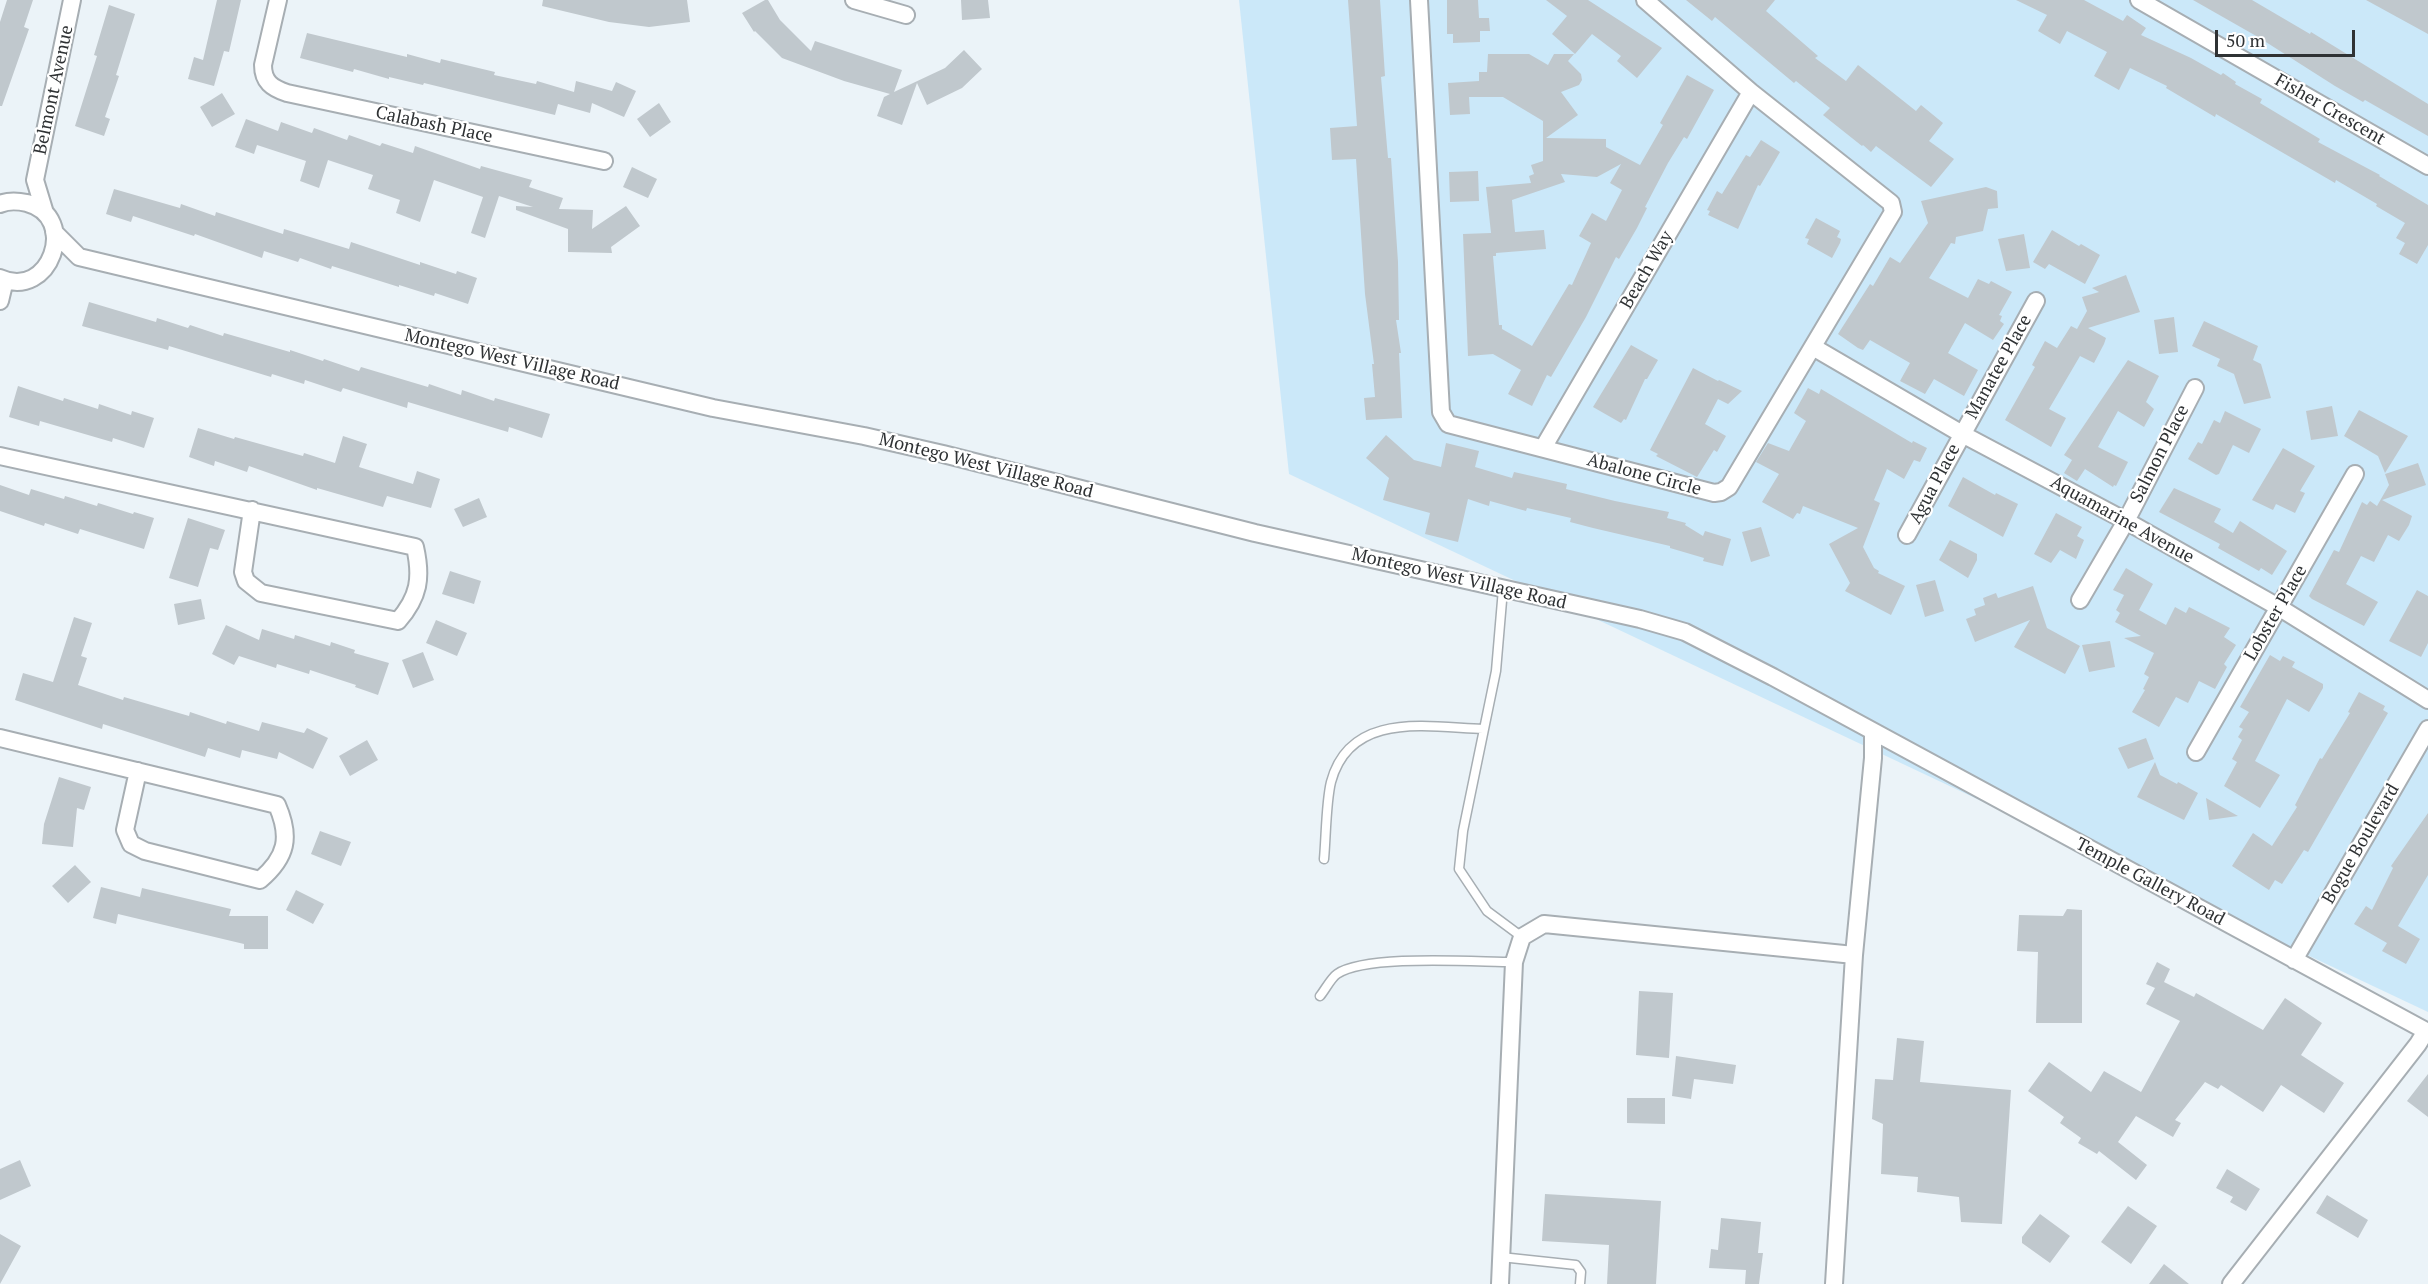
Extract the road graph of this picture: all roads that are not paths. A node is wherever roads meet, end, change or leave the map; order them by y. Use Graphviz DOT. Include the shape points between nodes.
graph roads {
  1 [pos="72,0"];
  2 [pos="278,0"];
  3 [pos="854,0"];
  4 [pos="1419,0"];
  5 [pos="1645,0"];
  6 [pos="2139,0"];
  7 [pos="906,15"];
  8 [pos="1751,92"];
  9 [pos="604,161"];
  10 [pos="2428,166"];
  11 [pos="35,180"];
  12 [pos="2,203"];
  13 [pos="45,213"];
  14 [pos="54,232"];
  15 [pos="79,257"];
  16 [pos="40,272"];
  17 [pos="2,279"];
  18 [pos="0,301"];
  19 [pos="2036,301"];
  20 [pos="1813,347"];
  21 [pos="2195,388"];
  22 [pos="1962,434"];
  23 [pos="1544,448"];
  24 [pos="0,456"];
  25 [pos="2355,474"];
  26 [pos="252,510"];
  27 [pos="2126,521"];
  28 [pos="1907,535"];
  29 [pos="1503,589"];
  30 [pos="2080,600"];
  31 [pos="2280,608"];
  32 [pos="2428,700"];
  33 [pos="1483,729"];
  34 [pos="2428,729"];
  35 [pos="1873,733"];
  36 [pos="0,738"];
  37 [pos="2196,752"];
  38 [pos="138,771"];
  39 [pos="1324,859"];
  40 [pos="1522,937"];
  41 [pos="1854,955"];
  42 [pos="2294,960"];
  43 [pos="1514,963"];
  44 [pos="1320,996"];
  45 [pos="2427,1031"];
  46 [pos="1501,1257"];
  47 [pos="1500,1284"];
  48 [pos="1580,1284"];
  49 [pos="1834,1284"];
  50 [pos="2231,1284"];
  1 -- 11 [label="street, Belmont Avenue"];
  2 -- 9 [label="street, Calabash Place" via="263,65 263,75 273,88"];
  3 -- 7 [label="street"];
  4 -- 23 [label="street, Abalone Circle" via="1441,412 1448,424"];
  5 -- 8 [label="street, Abalone Circle"];
  6 -- 10 [label="street, Fisher Crescent"];
  8 -- 20 [label="street, Abalone Circle" via="1893,208"];
  8 -- 23 [label="street, Beach Way"];
  11 -- 12 [label="street"];
  11 -- 13 [label="street"];
  12 -- 13 [label="street" via="18,201"];
  13 -- 14 [label="street"];
  14 -- 15 [label="street"];
  14 -- 16 [label="street" via="53,255"];
  15 -- 16 [label="street"];
  15 -- 29 [label="street, Montego West Village Road" via="713,408 864,436 1255,533"];
  16 -- 17 [label="street" via="20,281"];
  17 -- 18 [label="street"];
  19 -- 22 [label="street, Manatee Place"];
  20 -- 22 [label="street, Aquamarine Avenue"];
  20 -- 23 [label="street, Abalone Circle" via="1729,488 1721,492"];
  21 -- 27 [label="street, Salmon Place"];
  22 -- 27 [label="street, Aquamarine Avenue"];
  22 -- 28 [label="street, Agua Place"];
  24 -- 26 [label="street"];
  25 -- 31 [label="street, Lobster Place"];
  26 -- 26 [label="street" via="243,572 246,581 261,593 398,621 410,607 418,588 420,567 416,547"];
  27 -- 30 [label="street, Salmon Place"];
  27 -- 31 [label="street, Aquamarine Avenue"];
  29 -- 33 [label="lane" via="1496,671"];
  29 -- 35 [label="street, Montego West Village Road" via="1685,632"];
  31 -- 32 [label="street, Aquamarine Avenue"];
  31 -- 37 [label="street, Lobster Place"];
  33 -- 39 [label="lane" via="1402,726 1378,730 1347,747 1331,782"];
  33 -- 40 [label="lane" via="1458,869 1487,911"];
  34 -- 42 [label="street, Bogue Boulevard"];
  35 -- 41 [label="street"];
  35 -- 42 [label="street, Temple Gallery Road"];
  36 -- 38 [label="street"];
  38 -- 38 [label="street" via="277,804 284,820 285,837 282,854 273,869 260,880 131,844 125,830"];
  40 -- 41 [label="street" via="1544,924"];
  40 -- 43 [label="street"];
  41 -- 49 [label="street"];
  42 -- 45 [label="street, Temple Gallery Road"];
  43 -- 44 [label="lane" via="1364,964 1336,974"];
  43 -- 46 [label="street"];
  45 -- 50 [label="street"];
  46 -- 47 [label="street"];
  46 -- 48 [label="lane" via="1576,1266 1581,1272"];
}
